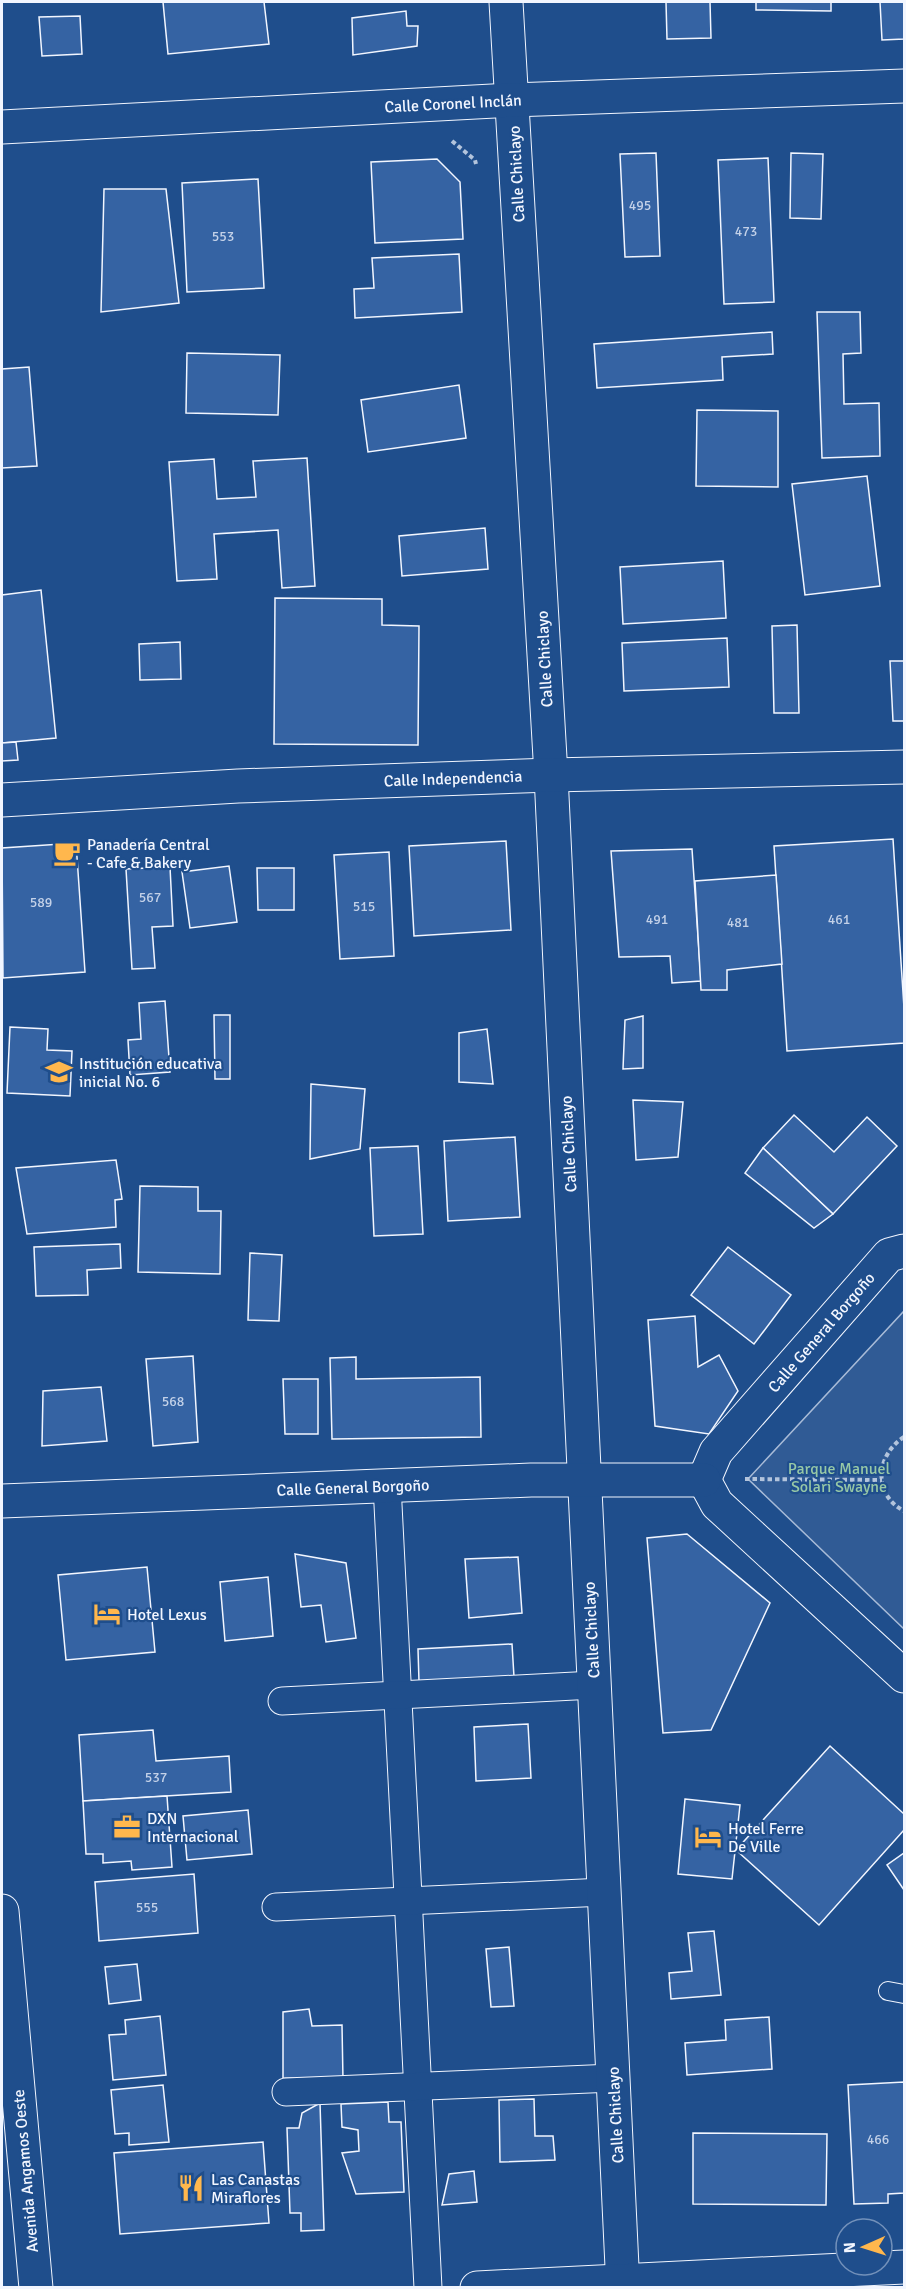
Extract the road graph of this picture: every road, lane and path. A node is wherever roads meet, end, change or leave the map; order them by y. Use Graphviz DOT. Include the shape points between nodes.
graph roads {
  1 [pos="506,2"];
  2 [pos="904,86"];
  3 [pos="512,100"];
  4 [pos="2,127"];
  5 [pos="904,767"];
  6 [pos="551,775"];
  7 [pos="2,800"];
  8 [pos="904,1251"];
  9 [pos="904,1437"];
  10 [pos="584,1479"];
  11 [pos="704,1480"];
  12 [pos="882,1480"];
  13 [pos="387,1485"];
  14 [pos="2,1502"];
  15 [pos="904,1511"];
  16 [pos="904,1676"];
  17 [pos="594,1685"];
  18 [pos="398,1695"];
  19 [pos="282,1701"];
  20 [pos="604,1892"];
  21 [pos="409,1902"];
  22 [pos="276,1907"];
  23 [pos="2,1911"];
  24 [pos="613,2078"];
  25 [pos="418,2087"];
  26 [pos="286,2092"];
  27 [pos="904,2267"];
  28 [pos="623,2284"];
  29 [pos="36,2288"];
  30 [pos="428,2288"];
  31 [pos="477,2288"];
  1 -- 3 [label="street, Calle Chiclayo"];
  2 -- 3 [label="street, Calle Coronel Inclán"];
  3 -- 4 [label="street, Calle Coronel Inclán"];
  3 -- 6 [label="street, Calle Chiclayo"];
  5 -- 6 [label="street, Calle Independencia"];
  6 -- 7 [label="street, Calle Independencia" via="238,786"];
  6 -- 10 [label="street, Calle Chiclayo"];
  8 -- 11 [label="street, Calle General Borgoño" via="889,1255 716,1452"];
  9 -- 12 [label="path" via="886,1455"];
  10 -- 11 [label="street, Calle General Borgoño"];
  10 -- 13 [label="street, Calle General Borgoño"];
  10 -- 17 [label="street, Calle Chiclayo"];
  11 -- 12 [label="path"];
  11 -- 16 [label="street" via="717,1504"];
  12 -- 15 [label="path" via="892,1502"];
  13 -- 14 [label="street, Calle General Borgoño"];
  13 -- 18 [label="street"];
  17 -- 18 [label="street"];
  17 -- 20 [label="street, Calle Chiclayo"];
  18 -- 19 [label="street"];
  18 -- 21 [label="street"];
  20 -- 21 [label="street"];
  20 -- 24 [label="street, Calle Chiclayo"];
  21 -- 22 [label="street"];
  21 -- 25 [label="street"];
  23 -- 29 [label="street, Avenida Angamos Oeste"];
  24 -- 25 [label="street"];
  24 -- 28 [label="street, Calle Chiclayo"];
  25 -- 26 [label="street"];
  25 -- 30 [label="street"];
  27 -- 28 [label="street"];
  28 -- 31 [label="street"];
}
